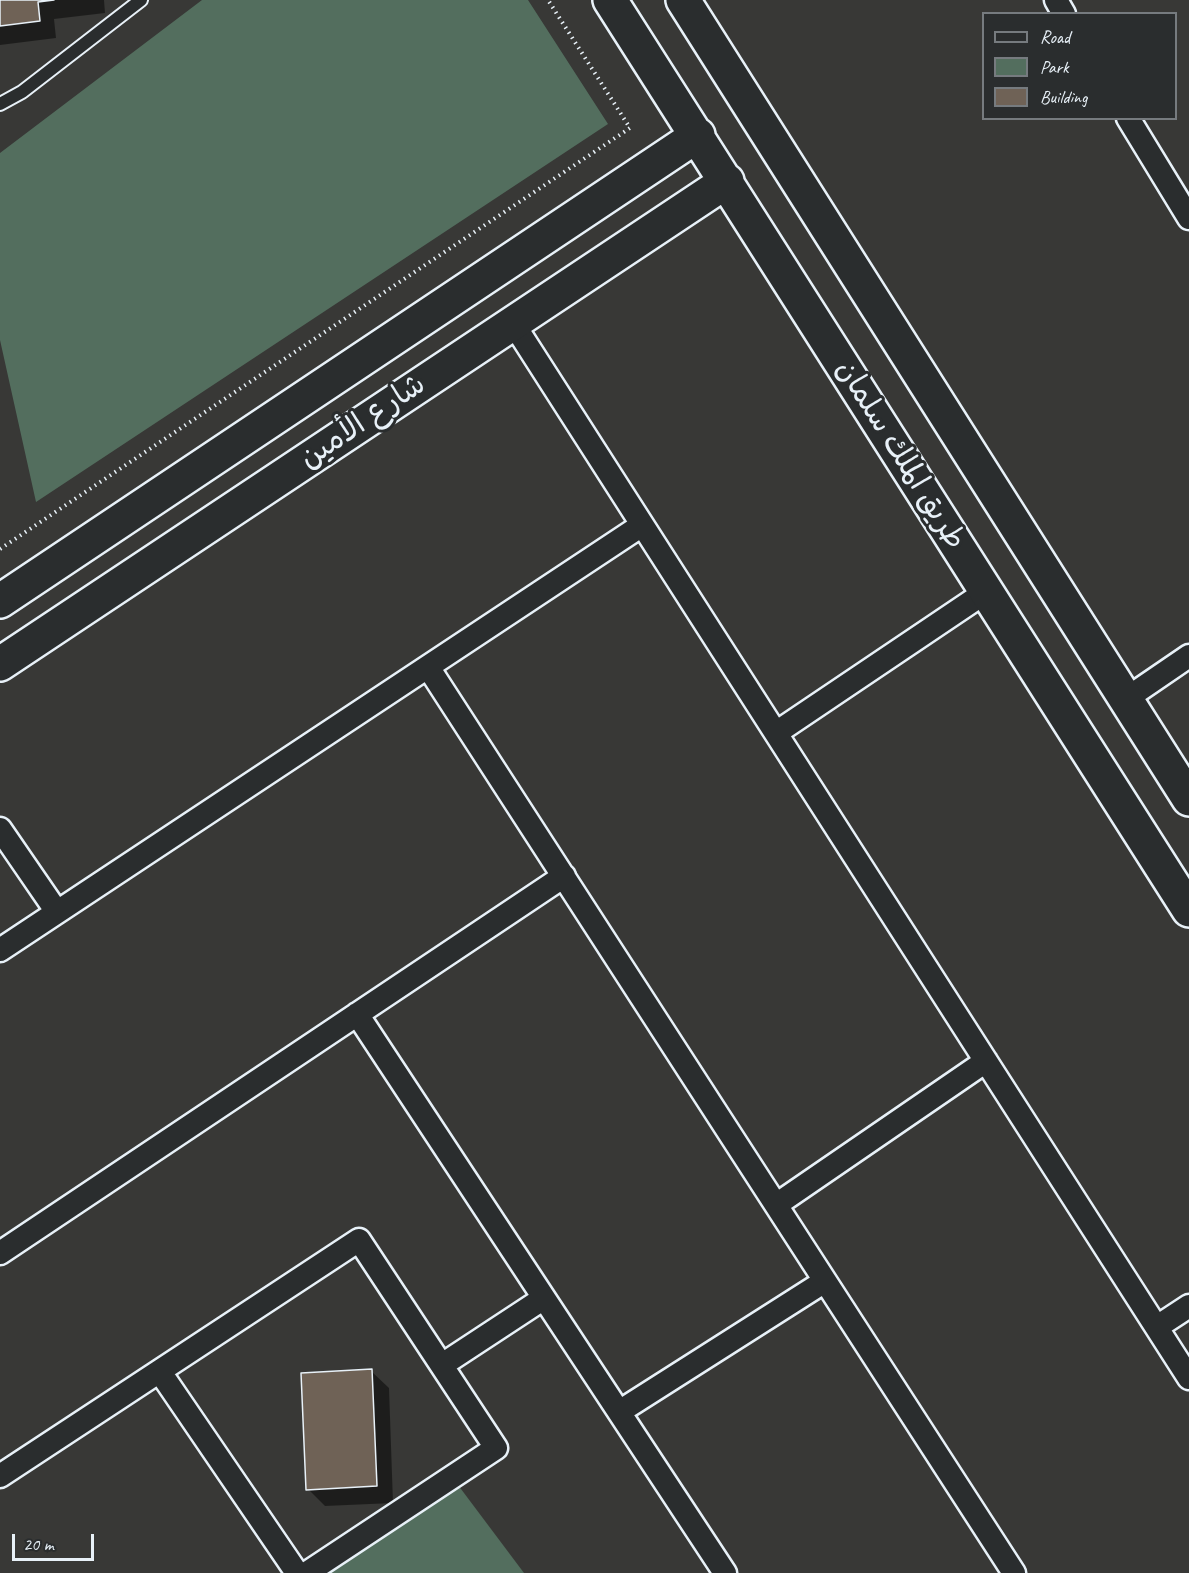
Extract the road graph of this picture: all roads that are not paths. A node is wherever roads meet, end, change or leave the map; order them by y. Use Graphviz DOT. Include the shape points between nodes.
graph roads {
  1 [pos="141,0"];
  2 [pos="610,0"];
  3 [pos="683,0"];
  4 [pos="0,104"];
  5 [pos="1129,120"];
  6 [pos="698,135"];
  7 [pos="727,181"];
  8 [pos="1189,218"];
  9 [pos="513,323"];
  10 [pos="642,525"];
  11 [pos="987,591"];
  12 [pos="0,599"];
  13 [pos="1189,656"];
  14 [pos="0,664"];
  15 [pos="428,667"];
  16 [pos="1126,699"];
  17 [pos="776,733"];
  18 [pos="1189,799"];
  19 [pos="0,829"];
  20 [pos="564,876"];
  21 [pos="1189,910"];
  22 [pos="57,912"];
  23 [pos="0,950"];
  24 [pos="357,1014"];
  25 [pos="986,1061"];
  26 [pos="776,1205"];
  27 [pos="0,1252"];
  28 [pos="825,1281"];
  29 [pos="544,1298"];
  30 [pos="1189,1306"];
  31 [pos="1157,1327"];
  32 [pos="442,1365"];
  33 [pos="160,1372"];
  34 [pos="1189,1378"];
  35 [pos="619,1412"];
  36 [pos="0,1476"];
  37 [pos="297,1573"];
  38 [pos="306,1573"];
  39 [pos="724,1573"];
  40 [pos="1014,1573"];
  1 -- 4 [label="lane" via="22,92"];
  2 -- 6 [label="main road, طريق الملك سلمان"];
  3 -- 16 [label="main road, طريق الملك سلمان"];
  5 -- 8 [label="street"];
  6 -- 7 [label="main road, طريق الملك سلمان"];
  6 -- 12 [label="main road, شارع الأمين"];
  7 -- 9 [label="main road, شارع الأمين"];
  7 -- 11 [label="main road, طريق الملك سلمان"];
  9 -- 10 [label="street"];
  9 -- 14 [label="main road, شارع الأمين"];
  10 -- 15 [label="street"];
  10 -- 17 [label="street"];
  11 -- 17 [label="street"];
  11 -- 21 [label="main road, طريق الملك سلمان"];
  13 -- 16 [label="street"];
  15 -- 20 [label="street"];
  15 -- 22 [label="street"];
  16 -- 18 [label="main road, طريق الملك سلمان"];
  17 -- 25 [label="street"];
  19 -- 22 [label="street"];
  20 -- 24 [label="street"];
  20 -- 26 [label="street"];
  22 -- 23 [label="street"];
  24 -- 27 [label="street"];
  24 -- 29 [label="street"];
  25 -- 26 [label="street"];
  25 -- 31 [label="street"];
  26 -- 28 [label="street"];
  28 -- 35 [label="street"];
  28 -- 40 [label="street"];
  29 -- 32 [label="street"];
  29 -- 35 [label="street"];
  30 -- 31 [label="street"];
  31 -- 34 [label="street"];
  32 -- 33 [label="street" via="359,1240"];
  32 -- 38 [label="street" via="496,1448"];
  33 -- 36 [label="street"];
  33 -- 37 [label="street"];
  35 -- 39 [label="street"];
}
